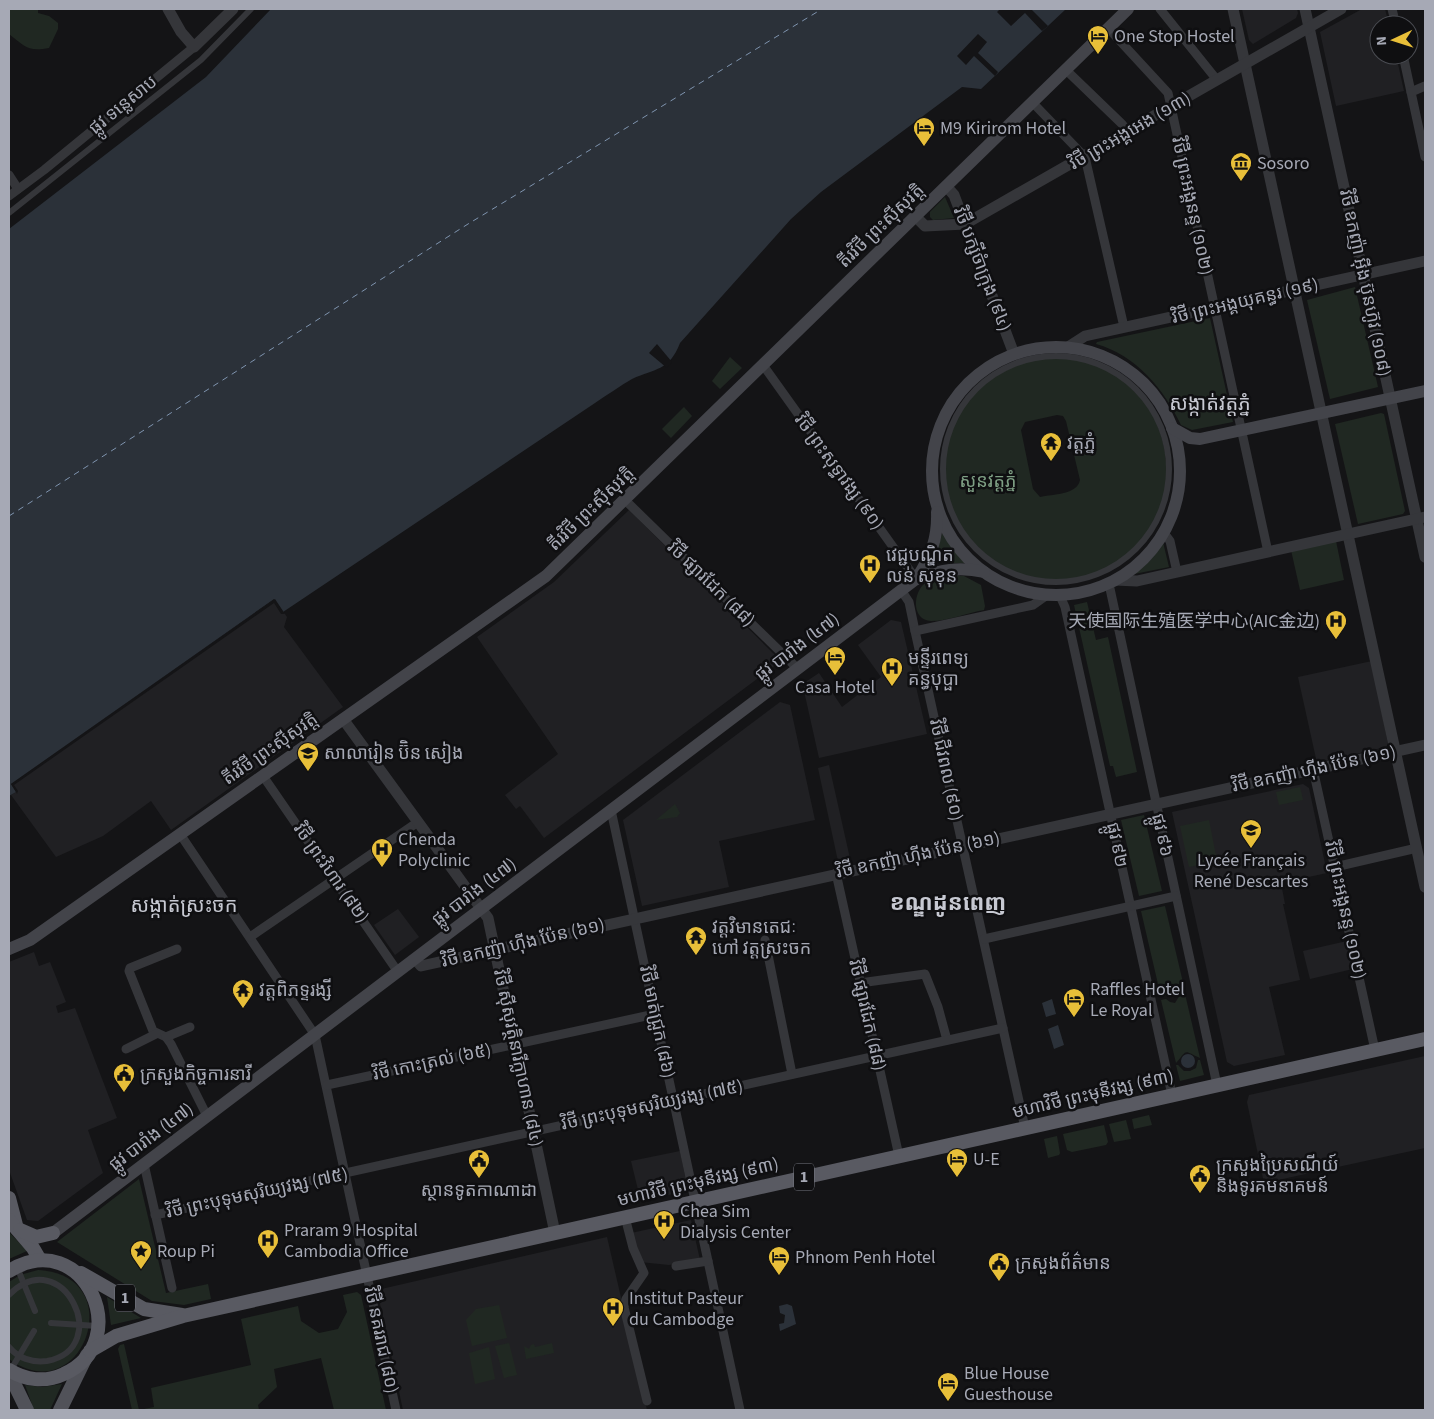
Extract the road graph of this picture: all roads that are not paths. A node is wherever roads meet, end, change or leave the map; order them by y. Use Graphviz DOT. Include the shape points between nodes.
graph roads {
  1 [pos="168,9"];
  2 [pos="233,9"];
  3 [pos="251,9"];
  4 [pos="1128,9"];
  5 [pos="1160,9"];
  6 [pos="1233,9"];
  7 [pos="1305,9"];
  8 [pos="1340,9"];
  9 [pos="1309,27"];
  10 [pos="1108,28"];
  11 [pos="194,47"];
  12 [pos="1246,64"];
  13 [pos="1405,65"];
  14 [pos="1065,69"];
  15 [pos="1217,80"];
  16 [pos="1425,86"];
  17 [pos="1411,92"];
  18 [pos="1032,102"];
  19 [pos="1171,107"];
  20 [pos="1128,132"];
  21 [pos="1423,139"];
  22 [pos="1085,157"];
  23 [pos="1425,157"];
  24 [pos="9,175"];
  25 [pos="946,186"];
  26 [pos="18,189"];
  27 [pos="9,196"];
  28 [pos="9,213"];
  29 [pos="915,216"];
  30 [pos="966,224"];
  31 [pos="1425,261"];
  32 [pos="1363,275"];
  33 [pos="1294,290"];
  34 [pos="1215,308"];
  35 [pos="1124,328"];
  36 [pos="1068,347"];
  37 [pos="1014,354"];
  38 [pos="762,365"];
  39 [pos="1425,391"];
  40 [pos="1390,398"];
  41 [pos="1322,413"];
  42 [pos="1172,428"];
  43 [pos="1241,430"];
  44 [pos="1200,438"];
  45 [pos="1179,460"];
  46 [pos="625,500"];
  47 [pos="936,503"];
  48 [pos="1421,518"];
  49 [pos="1164,533"];
  50 [pos="1349,534"];
  51 [pos="970,544"];
  52 [pos="1268,552"];
  53 [pos="1425,557"];
  54 [pos="984,572"];
  55 [pos="1177,572"];
  56 [pos="916,579"];
  57 [pos="1112,582"];
  58 [pos="901,590"];
  59 [pos="1047,595"];
  60 [pos="1060,596"];
  61 [pos="916,630"];
  62 [pos="798,668"];
  63 [pos="343,719"];
  64 [pos="1425,745"];
  65 [pos="1396,752"];
  66 [pos="1313,769"];
  67 [pos="263,776"];
  68 [pos="1155,804"];
  69 [pos="611,810"];
  70 [pos="1110,814"];
  71 [pos="418,822"];
  72 [pos="180,834"];
  73 [pos="963,846"];
  74 [pos="1417,848"];
  75 [pos="1335,867"];
  76 [pos="836,873"];
  77 [pos="336,880"];
  78 [pos="1425,886"];
  79 [pos="1176,896"];
  80 [pos="1130,906"];
  81 [pos="481,908"];
  82 [pos="634,917"];
  83 [pos="250,937"];
  84 [pos="984,939"];
  85 [pos="765,940"];
  86 [pos="9,949"];
  87 [pos="177,949"];
  88 [pos="494,949"];
  89 [pos="415,959"];
  90 [pos="398,972"];
  91 [pos="860,983"];
  92 [pos="655,1014"];
  93 [pos="190,1027"];
  94 [pos="1003,1028"];
  95 [pos="156,1034"];
  96 [pos="315,1035"];
  97 [pos="166,1037"];
  98 [pos="1425,1039"];
  99 [pos="947,1040"];
  100 [pos="515,1044"];
  101 [pos="126,1049"];
  102 [pos="1375,1050"];
  103 [pos="876,1056"];
  104 [pos="792,1074"];
  105 [pos="327,1085"];
  106 [pos="1217,1085"];
  107 [pos="1172,1095"];
  108 [pos="674,1100"];
  109 [pos="207,1116"];
  110 [pos="1025,1128"];
  111 [pos="534,1131"];
  112 [pos="899,1156"];
  113 [pos="144,1164"];
  114 [pos="345,1174"];
  115 [pos="9,1198"];
  116 [pos="695,1202"];
  117 [pos="155,1215"];
  118 [pos="625,1217"];
  119 [pos="13,1225"];
  120 [pos="53,1233"];
  121 [pos="555,1233"];
  122 [pos="42,1260"];
  123 [pos="708,1261"];
  124 [pos="676,1266"];
  125 [pos="71,1268"];
  126 [pos="12,1269"];
  127 [pos="367,1275"];
  128 [pos="24,1284"];
  129 [pos="172,1288"];
  130 [pos="9,1295"];
  131 [pos="35,1311"];
  132 [pos="183,1316"];
  133 [pos="51,1322"];
  134 [pos="80,1325"];
  135 [pos="98,1326"];
  136 [pos="34,1331"];
  137 [pos="9,1347"];
  138 [pos="89,1353"];
  139 [pos="19,1356"];
  140 [pos="9,1371"];
  141 [pos="646,1401"];
  142 [pos="26,1410"];
  143 [pos="60,1410"];
  144 [pos="396,1410"];
  145 [pos="740,1410"];
  1 -- 11 [label="street"];
  2 -- 11 [label="street, ផ្លូវ ទន្លេសាប"];
  3 -- 28 [label="street" via="201,60"];
  4 -- 10 [label="main road, តីរវិថី ព្រះស៊ីសុវត្តិ"];
  5 -- 15 [label="street"];
  6 -- 12 [label="street"];
  7 -- 9 [label="street, វិថី ឧកញ៉ា អ៊ីង ប៊ុនហ៊ូវ (១០៨)"];
  8 -- 9 [label="street, វិថី ព្រះអង្គអេង (១៣)"];
  9 -- 12 [label="street, វិថី ព្រះអង្គអេង (១៣)"];
  9 -- 32 [label="street, វិថី ឧកញ៉ា អ៊ីង ប៊ុនហ៊ូវ (១០៨)"];
  10 -- 14 [label="main road, តីរវិថី ព្រះស៊ីសុវត្តិ"];
  10 -- 19 [label="street, វិថី ព្រះអង្គនន្ទ (១០២)" via="1168,93"];
  11 -- 26 [label="street, ផ្លូវ ទន្លេសាប"];
  12 -- 15 [label="street, វិថី ព្រះអង្គអេង (១៣)"];
  12 -- 33 [label="street"];
  13 -- 17 [label="street"];
  14 -- 18 [label="main road, តីរវិថី ព្រះស៊ីសុវត្តិ"];
  14 -- 20 [label="street"];
  15 -- 19 [label="street, វិថី ព្រះអង្គអេង (១៣)"];
  16 -- 17 [label="street"];
  17 -- 21 [label="street"];
  18 -- 22 [label="street"];
  18 -- 25 [label="main road, តីរវិថី ព្រះស៊ីសុវត្តិ"];
  19 -- 20 [label="street, វិថី ព្រះអង្គអេង (១៣)"];
  19 -- 34 [label="street, វិថី ព្រះអង្គនន្ទ (១០២)"];
  20 -- 22 [label="street, វិថី ព្រះអង្គអេង (១៣)"];
  21 -- 23 [label="street"];
  22 -- 30 [label="street, វិថី ព្រះអង្គអេង (១៣)"];
  22 -- 35 [label="street"];
  24 -- 26 [label="street"];
  25 -- 29 [label="main road, តីរវិថី ព្រះស៊ីសុវត្តិ"];
  25 -- 30 [label="street, វិថី បក្សីចំាក្រុង (៩៤)" via="954,195"];
  26 -- 27 [label="street, ផ្លូវ ទន្លេសាប"];
  29 -- 30 [label="street, វិថី ព្រះអង្គអេង (១៣)" via="925,226"];
  29 -- 38 [label="main road, តីរវិថី ព្រះស៊ីសុវត្តិ"];
  30 -- 37 [label="street, វិថី បក្សីចំាក្រុង (៩៤)"];
  31 -- 32 [label="street, វិថី ព្រះអង្គយុគន្ធរ (១៩)"];
  32 -- 33 [label="street, វិថី ព្រះអង្គយុគន្ធរ (១៩)"];
  32 -- 40 [label="street, វិថី ឧកញ៉ា អ៊ីង ប៊ុនហ៊ូវ (១០៨)"];
  33 -- 34 [label="street, វិថី ព្រះអង្គយុគន្ធរ (១៩)"];
  33 -- 41 [label="street"];
  34 -- 35 [label="street, វិថី ព្រះអង្គយុគន្ធរ (១៩)"];
  34 -- 43 [label="street, វិថី ព្រះអង្គនន្ទ (១០២)"];
  35 -- 36 [label="street, វិថី ព្រះអង្គយុគន្ធរ (១៩)" via="1085,336"];
  36 -- 37 [label="main road" via="1036,348"];
  36 -- 42 [label="main road" via="1108,358 1129,370 1162,406"];
  37 -- 47 [label="main road" via="991,365 970,381 945,416 934,450 932,477"];
  38 -- 46 [label="main road, តីរវិថី ព្រះស៊ីសុវត្តិ"];
  38 -- 56 [label="street, វិថី ព្រះសុទ្ធាវង្ស (៩០)"];
  39 -- 40 [label="main road"];
  40 -- 41 [label="main road"];
  40 -- 48 [label="street, វិថី ឧកញ៉ា អ៊ីង ប៊ុនហ៊ូវ (១០៨)"];
  41 -- 43 [label="main road"];
  41 -- 50 [label="street"];
  42 -- 44 [label="main road" via="1190,438"];
  42 -- 45 [label="main road"];
  43 -- 44 [label="main road"];
  43 -- 52 [label="street, វិថី ព្រះអង្គនន្ទ (១០២)"];
  44 -- 45 [label="main road" via="1186,448"];
  45 -- 49 [label="main road" via="1175,506"];
  46 -- 62 [label="street, វិថី ផ្សារដែក (៨៨)"];
  46 -- 63 [label="main road, តីរវិថី ព្រះស៊ីសុវត្តិ" via="546,576"];
  47 -- 54 [label="main road" via="954,542"];
  47 -- 56 [label="main road, ផ្លូវ បារាំង (៤៧)" via="935,544"];
  48 -- 50 [label="street"];
  48 -- 53 [label="street, វិថី ឧកញ៉ា អ៊ីង ប៊ុនហ៊ូវ (១០៨)"];
  49 -- 55 [label="street" via="1170,541"];
  49 -- 57 [label="main road" via="1145,558"];
  50 -- 52 [label="street"];
  50 -- 65 [label="street"];
  51 -- 51 [label="street" via="956,523 947,500 943,458 952,424 976,388 1017,362 1066,356 1097,363 1120,376 1140,394 1156,416 1165,441 1169,466 1167,491 1160,515 1150,532 1124,560 1107,571 1076,581 1034,581 1010,574"];
  52 -- 55 [label="street"];
  54 -- 56 [label="main road, ផ្លូវ បារាំង (៤៧)" via="959,568 941,570"];
  54 -- 59 [label="main road" via="1014,588"];
  55 -- 57 [label="street" via="1137,581"];
  56 -- 58 [label="main road, ផ្លូវ បារាំង (៤៧)"];
  57 -- 60 [label="main road" via="1085,592"];
  57 -- 68 [label="street, ផ្លូវ ៩៦"];
  58 -- 61 [label="street, វិថី ជីវពល (៩០)" via="909,602"];
  58 -- 62 [label="main road, ផ្លូវ បារាំង (៤៧)"];
  59 -- 60 [label="main road"];
  59 -- 61 [label="street" via="1033,605"];
  60 -- 70 [label="street, ផ្លូវ ៩២"];
  61 -- 73 [label="street, វិថី ជីវពល (៩០)"];
  62 -- 69 [label="main road, ផ្លូវ បារាំង (៤៧)"];
  63 -- 67 [label="main road, តីរវិថី ព្រះស៊ីសុវត្តិ"];
  63 -- 71 [label="street, វិថី ស៊ីសុវត្ថិនារីក្លាហាន (៨៤)"];
  64 -- 65 [label="street, វិថី ឧកញ៉ា ហ៊ីង ប៉ែន (៦១)"];
  65 -- 66 [label="street, វិថី ឧកញ៉ា ហ៊ីង ប៉ែន (៦១)"];
  65 -- 74 [label="street"];
  66 -- 68 [label="street, វិថី ឧកញ៉ា ហ៊ីង ប៉ែន (៦១)"];
  66 -- 75 [label="street, វិថី ព្រះអង្គនន្ទ (១០២)"];
  67 -- 72 [label="main road, តីរវិថី ព្រះស៊ីសុវត្តិ"];
  67 -- 77 [label="street, វិថី ព្រះវិហារ (៨២)"];
  68 -- 70 [label="street, វិថី ឧកញ៉ា ហ៊ីង ប៉ែន (៦១)"];
  68 -- 79 [label="street, ផ្លូវ ៩៦"];
  69 -- 81 [label="main road, ផ្លូវ បារាំង (៤៧)"];
  69 -- 82 [label="street, វិថី មាត់ជ្រូក (៨៦)"];
  70 -- 73 [label="street, វិថី ឧកញ៉ា ហ៊ីង ប៉ែន (៦១)"];
  70 -- 80 [label="street, ផ្លូវ ៩២"];
  71 -- 77 [label="street"];
  71 -- 81 [label="street, វិថី ស៊ីសុវត្ថិនារីក្លាហាន (៨៤)"];
  72 -- 83 [label="street"];
  72 -- 86 [label="main road, តីរវិថី ព្រះស៊ីសុវត្តិ" via="30,940"];
  73 -- 76 [label="street, វិថី ឧកញ៉ា ហ៊ីង ប៉ែន (៦១)"];
  73 -- 84 [label="street, វិថី ជីវពល (៩០)"];
  74 -- 75 [label="street"];
  74 -- 78 [label="street"];
  75 -- 102 [label="street, វិថី ព្រះអង្គនន្ទ (១០២)"];
  76 -- 82 [label="street, វិថី ឧកញ៉ា ហ៊ីង ប៉ែន (៦១)"];
  76 -- 91 [label="street, វិថី ផ្សារដែក (៨៨)"];
  77 -- 83 [label="street"];
  77 -- 90 [label="street, វិថី ព្រះវិហារ (៨២)"];
  79 -- 80 [label="street"];
  79 -- 106 [label="street, ផ្លូវ ៩៦"];
  80 -- 84 [label="street"];
  80 -- 107 [label="street, ផ្លូវ ៩២"];
  81 -- 88 [label="street, វិថី ស៊ីសុវត្ថិនារីក្លាហាន (៨៤)" via="488,918"];
  81 -- 89 [label="main road, ផ្លូវ បារាំង (៤៧)"];
  82 -- 88 [label="street, វិថី ឧកញ៉ា ហ៊ីង ប៉ែន (៦១)"];
  82 -- 92 [label="street, វិថី មាត់ជ្រូក (៨៦)"];
  83 -- 96 [label="street"];
  84 -- 94 [label="street, វិថី ជីវពល (៩០)"];
  85 -- 104 [label="street"];
  87 -- 95 [label="street" via="128,970"];
  88 -- 89 [label="street, វិថី ឧកញ៉ា ហ៊ីង ប៉ែន (៦១)" via="421,966"];
  88 -- 100 [label="street, វិថី ស៊ីសុវត្ថិនារីក្លាហាន (៨៤)"];
  89 -- 90 [label="main road, ផ្លូវ បារាំង (៤៧)"];
  90 -- 96 [label="main road, ផ្លូវ បារាំង (៤៧)"];
  91 -- 99 [label="street" via="925,974"];
  91 -- 103 [label="street, វិថី ផ្សារដែក (៨៨)"];
  92 -- 100 [label="street, វិថី កោះត្រល់ (៦៥)"];
  92 -- 108 [label="street, វិថី មាត់ជ្រូក (៨៦)"];
  93 -- 97 [label="street"];
  94 -- 99 [label="street, វិថី ព្រះបុទុមសុរិយ្យវង្ស (៧៥)"];
  94 -- 110 [label="street, វិថី ជីវពល (៩០)"];
  95 -- 97 [label="street"];
  95 -- 101 [label="street"];
  96 -- 105 [label="street, វិថី នគររាជ (៨០)"];
  96 -- 109 [label="main road, ផ្លូវ បារាំង (៤៧)"];
  97 -- 109 [label="street"];
  98 -- 102 [label="highway, មហាវិថី ព្រះមុនីវង្ស (៩៣) / 1"];
  99 -- 103 [label="street, វិថី ព្រះបុទុមសុរិយ្យវង្ស (៧៥)"];
  100 -- 105 [label="street, វិថី កោះត្រល់ (៦៥)"];
  100 -- 111 [label="street, វិថី ស៊ីសុវត្ថិនារីក្លាហាន (៨៤)"];
  102 -- 106 [label="highway, មហាវិថី ព្រះមុនីវង្ស (៩៣) / 1"];
  103 -- 104 [label="street, វិថី ព្រះបុទុមសុរិយ្យវង្ស (៧៥)"];
  103 -- 112 [label="street, វិថី ផ្សារដែក (៨៨)"];
  104 -- 108 [label="street, វិថី ព្រះបុទុមសុរិយ្យវង្ស (៧៥)"];
  105 -- 114 [label="street, វិថី នគររាជ (៨០)"];
  106 -- 107 [label="highway, មហាវិថី ព្រះមុនីវង្ស (៩៣) / 1"];
  107 -- 110 [label="highway, មហាវិថី ព្រះមុនីវង្ស (៩៣) / 1"];
  108 -- 111 [label="street, វិថី ព្រះបុទុមសុរិយ្យវង្ស (៧៥)"];
  108 -- 116 [label="street, វិថី មាត់ជ្រូក (៨៦)"];
  109 -- 113 [label="main road, ផ្លូវ បារាំង (៤៧)"];
  110 -- 112 [label="highway, មហាវិថី ព្រះមុនីវង្ស (៩៣) / 1"];
  111 -- 114 [label="street, វិថី ព្រះបុទុមសុរិយ្យវង្ស (៧៥)"];
  111 -- 121 [label="street, វិថី ស៊ីសុវត្ថិនារីក្លាហាន (៨៤)"];
  112 -- 116 [label="highway, មហាវិថី ព្រះមុនីវង្ស (៩៣) / 1"];
  113 -- 117 [label="street"];
  113 -- 120 [label="main road, ផ្លូវ បារាំង (៤៧)"];
  114 -- 117 [label="street, វិថី ព្រះបុទុមសុរិយ្យវង្ស (៧៥)"];
  114 -- 127 [label="street, វិថី នគររាជ (៨០)"];
  115 -- 119 [label="highway"];
  116 -- 118 [label="highway, មហាវិថី ព្រះមុនីវង្ស (៩៣) / 1"];
  116 -- 123 [label="street, វិថី មាត់ជ្រូក (៨៦)"];
  117 -- 129 [label="street"];
  118 -- 121 [label="highway, មហាវិថី ព្រះមុនីវង្ស (៩៣) / 1"];
  118 -- 141 [label="street" via="637,1260 644,1269 624,1307"];
  119 -- 120 [label="highway" via="36,1237"];
  119 -- 122 [label="highway"];
  120 -- 122 [label="highway"];
  121 -- 127 [label="highway, មហាវិថី ព្រះមុនីវង្ស (៩៣) / 1"];
  122 -- 125 [label="highway, 1"];
  122 -- 126 [label="highway, 1"];
  123 -- 124 [label="street"];
  123 -- 145 [label="street, វិថី មាត់ជ្រូក (៨៦)"];
  125 -- 132 [label="highway, មហាវិថី ព្រះមុនីវង្ស (៩៣) / 1" via="144,1308"];
  125 -- 135 [label="highway, 1" via="93,1294"];
  126 -- 128 [label="street"];
  127 -- 132 [label="highway, មហាវិថី ព្រះមុនីវង្ស (៩៣) / 1"];
  127 -- 144 [label="street, វិថី នគររាជ (៨០)"];
  128 -- 130 [label="street"];
  128 -- 131 [label="street"];
  128 -- 134 [label="street" via="48,1282 63,1289 74,1301"];
  132 -- 138 [label="highway, មហាវិថី ព្រះមុនីវង្ស (៩៣) / 1" via="116,1336"];
  133 -- 134 [label="street"];
  134 -- 135 [label="street"];
  134 -- 139 [label="street" via="74,1343 61,1355 44,1361"];
  135 -- 138 [label="highway, 1"];
  136 -- 139 [label="street"];
  137 -- 139 [label="street"];
  138 -- 140 [label="highway, 1" via="73,1369 55,1378 35,1379"];
  138 -- 143 [label="main road"];
  139 -- 140 [label="street"];
  140 -- 142 [label="main road"];
}
